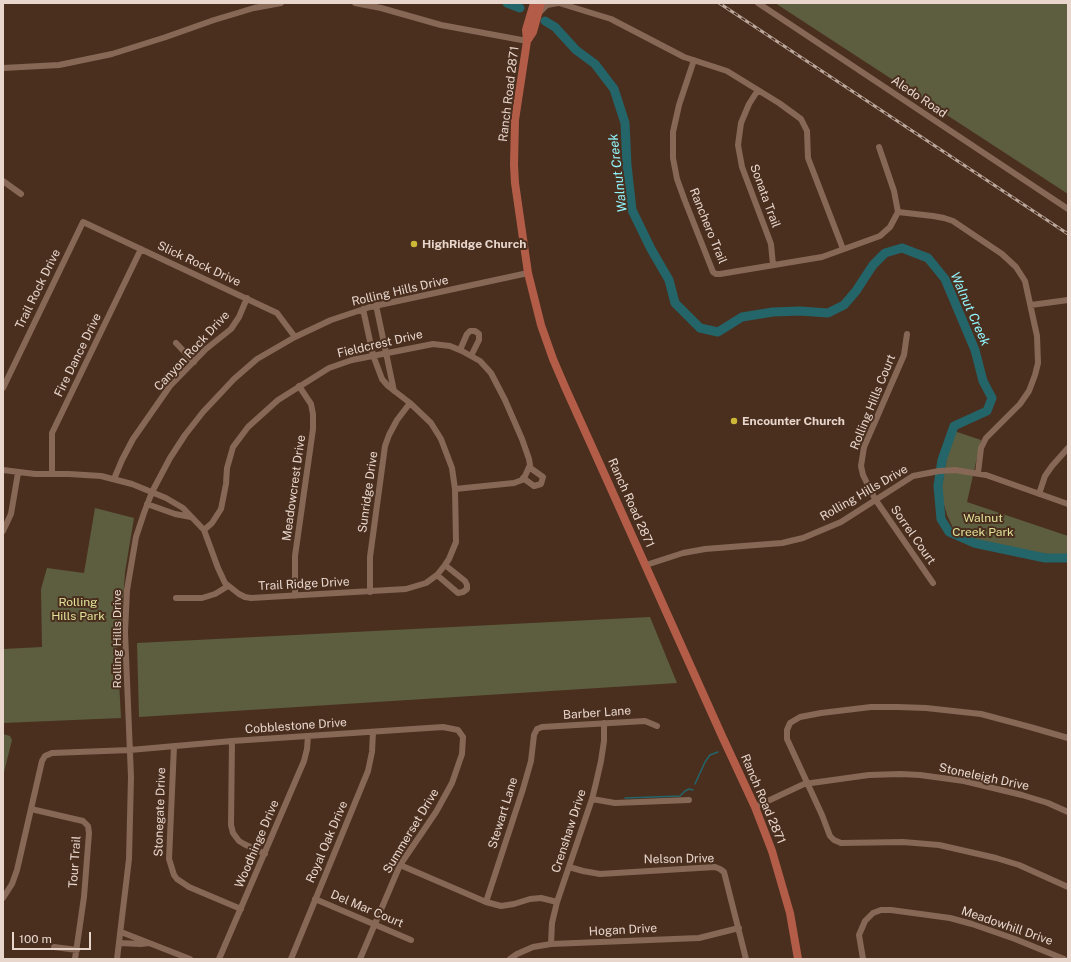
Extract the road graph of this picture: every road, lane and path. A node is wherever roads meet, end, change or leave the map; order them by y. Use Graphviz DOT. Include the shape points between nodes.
graph roads {
  1 [pos="281,3"];
  2 [pos="355,3"];
  3 [pos="534,3"];
  4 [pos="541,3"];
  5 [pos="559,3"];
  6 [pos="758,3"];
  7 [pos="538,14"];
  8 [pos="528,41"];
  9 [pos="694,60"];
  10 [pos="3,68"];
  11 [pos="758,90"];
  12 [pos="879,147"];
  13 [pos="3,181"];
  14 [pos="21,194"];
  15 [pos="1068,209"];
  16 [pos="898,212"];
  17 [pos="83,222"];
  18 [pos="141,249"];
  19 [pos="843,249"];
  20 [pos="772,265"];
  21 [pos="528,273"];
  22 [pos="247,298"];
  23 [pos="1068,300"];
  24 [pos="376,305"];
  25 [pos="1031,305"];
  26 [pos="363,309"];
  27 [pos="907,334"];
  28 [pos="295,337"];
  29 [pos="176,343"];
  30 [pos="460,350"];
  31 [pos="387,352"];
  32 [pos="373,355"];
  33 [pos="471,356"];
  34 [pos="194,362"];
  35 [pos="299,386"];
  36 [pos="3,388"];
  37 [pos="394,391"];
  38 [pos="410,403"];
  39 [pos="1068,448"];
  40 [pos="529,466"];
  41 [pos="3,470"];
  42 [pos="18,473"];
  43 [pos="978,473"];
  44 [pos="52,474"];
  45 [pos="523,478"];
  46 [pos="114,479"];
  47 [pos="455,489"];
  48 [pos="152,492"];
  49 [pos="1039,494"];
  50 [pos="875,499"];
  51 [pos="147,504"];
  52 [pos="1068,504"];
  53 [pos="191,517"];
  54 [pos="204,530"];
  55 [pos="3,531"];
  56 [pos="445,565"];
  57 [pos="646,565"];
  58 [pos="437,575"];
  59 [pos="933,583"];
  60 [pos="228,586"];
  61 [pos="370,592"];
  62 [pos="295,596"];
  63 [pos="176,598"];
  64 [pos="604,723"];
  65 [pos="657,726"];
  66 [pos="537,729"];
  67 [pos="373,732"];
  68 [pos="461,734"];
  69 [pos="308,736"];
  70 [pos="1068,738"];
  71 [pos="232,741"];
  72 [pos="174,746"];
  73 [pos="130,750"];
  74 [pos="807,784"];
  75 [pos="592,799"];
  76 [pos="689,800"];
  77 [pos="755,807"];
  78 [pos="31,809"];
  79 [pos="1067,810"];
  80 [pos="265,854"];
  81 [pos="400,865"];
  82 [pos="570,867"];
  83 [pos="1068,887"];
  84 [pos="3,898"];
  85 [pos="315,899"];
  86 [pos="486,902"];
  87 [pos="558,902"];
  88 [pos="241,909"];
  89 [pos="375,924"];
  90 [pos="739,928"];
  91 [pos="121,932"];
  92 [pos="411,940"];
  93 [pos="120,943"];
  94 [pos="149,943"];
  95 [pos="551,944"];
  96 [pos="54,947"];
  97 [pos="77,950"];
  98 [pos="75,959"];
  99 [pos="117,959"];
  100 [pos="190,959"];
  101 [pos="219,959"];
  102 [pos="291,959"];
  103 [pos="360,959"];
  104 [pos="510,959"];
  105 [pos="746,959"];
  106 [pos="798,959"];
  107 [pos="863,959"];
  108 [pos="1064,959"];
  1 -- 10 [label="street" via="227,16 112,54 59,65"];
  2 -- 8 [label="street" via="441,25"];
  3 -- 8 [label="main road, Ranch Road 2871" via="526,30"];
  4 -- 7 [label="main road, Ranch Road 2871"];
  5 -- 7 [label="street" via="547,5"];
  5 -- 9 [label="street" via="611,19"];
  6 -- 15 [label="street, Aledo Road"];
  7 -- 8 [label="main road, Ranch Road 2871"];
  8 -- 21 [label="main road, Ranch Road 2871" via="516,113 514,145 515,183"];
  9 -- 11 [label="street" via="727,71"];
  9 -- 20 [label="street, Ranchero Trail" via="673,132 672,158 685,201 713,272 720,274"];
  11 -- 19 [label="street" via="801,119 807,131 808,158"];
  11 -- 20 [label="street, Sonata Trail" via="741,123 738,145 742,167 771,244"];
  12 -- 16 [label="street" via="894,191"];
  13 -- 14 [label="street"];
  16 -- 19 [label="street, Ranchero Trail" via="890,228 880,236"];
  16 -- 25 [label="street" via="953,221 1002,254 1025,280"];
  17 -- 18 [label="street, Slick Rock Drive"];
  17 -- 36 [label="street, Trail Rock Drive"];
  18 -- 22 [label="street, Slick Rock Drive"];
  18 -- 44 [label="street, Fire Dance Drive" via="52,433"];
  19 -- 20 [label="street, Ranchero Trail" via="822,257"];
  21 -- 24 [label="street, Rolling Hills Drive"];
  21 -- 57 [label="main road, Ranch Road 2871" via="552,359"];
  22 -- 28 [label="street, Slick Rock Drive" via="277,312"];
  22 -- 34 [label="street, Canyon Rock Drive" via="231,329"];
  23 -- 25 [label="street"];
  24 -- 26 [label="street, Rolling Hills Drive"];
  24 -- 31 [label="street"];
  25 -- 43 [label="street" via="1037,336 1038,363 1035,375 1029,391 1020,404 986,438 981,448"];
  26 -- 28 [label="street, Rolling Hills Drive" via="331,320"];
  26 -- 32 [label="street, Trail Ridge Drive"];
  27 -- 50 [label="street, Rolling Hills Court" via="904,355 862,454 863,475"];
  28 -- 48 [label="street, Rolling Hills Drive" via="258,358 213,401 178,446"];
  29 -- 34 [label="street"];
  30 -- 31 [label="street, Fieldcrest Drive" via="433,344"];
  30 -- 33 [label="street, Fieldcrest Drive"];
  30 -- 33 [label="street" via="467,334 475,331 479,334 479,340"];
  31 -- 32 [label="street, Fieldcrest Drive"];
  31 -- 37 [label="street"];
  32 -- 35 [label="street, Fieldcrest Drive" via="329,368"];
  32 -- 37 [label="street, Trail Ridge Drive" via="382,379"];
  33 -- 40 [label="street, Fieldcrest Drive" via="480,361 499,386 528,454"];
  34 -- 46 [label="street, Canyon Rock Drive" via="170,386 133,439"];
  35 -- 54 [label="street, Fieldcrest Drive" via="278,400 248,427 233,447 221,509"];
  35 -- 62 [label="street, Meadowcrest Drive" via="311,404 313,429 295,556"];
  37 -- 38 [label="street, Trail Ridge Drive"];
  38 -- 47 [label="street, Trail Ridge Drive" via="431,423 441,439 452,468"];
  38 -- 61 [label="street, Sunridge Drive" via="392,430 386,446 370,557"];
  39 -- 49 [label="street" via="1045,476"];
  40 -- 45 [label="street"];
  40 -- 45 [label="street" via="543,477 541,484 534,486"];
  41 -- 42 [label="street"];
  42 -- 44 [label="street"];
  42 -- 55 [label="street" via="11,514"];
  43 -- 49 [label="street, Rolling Hills Drive"];
  43 -- 50 [label="street, Rolling Hills Drive" via="955,470 913,476"];
  44 -- 46 [label="street" via="84,474"];
  45 -- 47 [label="street" via="506,485"];
  46 -- 48 [label="street"];
  47 -- 56 [label="street, Trail Ridge Drive" via="456,542"];
  48 -- 51 [label="street, Rolling Hills Drive"];
  48 -- 53 [label="street" via="183,508"];
  49 -- 52 [label="street, Rolling Hills Drive"];
  50 -- 57 [label="street, Rolling Hills Drive" via="840,522 803,538 782,543 705,549"];
  50 -- 59 [label="street, Sorrel Court"];
  51 -- 53 [label="street"];
  51 -- 73 [label="street, Rolling Hills Drive" via="136,537 127,590 125,632"];
  53 -- 54 [label="street"];
  54 -- 60 [label="street" via="218,568"];
  56 -- 58 [label="street, Trail Ridge Drive"];
  56 -- 58 [label="street" via="465,581 467,589 458,593"];
  57 -- 77 [label="main road, Ranch Road 2871"];
  58 -- 61 [label="street, Trail Ridge Drive" via="426,583 406,589"];
  60 -- 62 [label="street, Trail Ridge Drive" via="239,594 251,598"];
  60 -- 63 [label="street" via="202,598"];
  61 -- 62 [label="street, Trail Ridge Drive"];
  64 -- 65 [label="street, Barber Lane" via="645,721"];
  64 -- 66 [label="street, Barber Lane"];
  64 -- 75 [label="street, Crenshaw Drive" via="601,761"];
  66 -- 86 [label="street, Stewart Lane" via="523,789"];
  67 -- 68 [label="street, Cobblestone Drive" via="443,727 458,730"];
  67 -- 69 [label="street, Cobblestone Drive"];
  67 -- 85 [label="street, Royal Oak Drive" via="368,771"];
  68 -- 81 [label="street, Summerset Drive" via="462,754 452,783 436,812"];
  69 -- 71 [label="street, Cobblestone Drive"];
  69 -- 80 [label="street, Woodhinge Drive" via="304,761"];
  70 -- 74 [label="street" via="981,714 926,708 871,707 821,713 800,717 790,723 787,730 789,745"];
  71 -- 72 [label="street, Cobblestone Drive"];
  71 -- 80 [label="street" via="233,833 239,841"];
  72 -- 73 [label="street, Cobblestone Drive"];
  72 -- 88 [label="street, Stonegate Drive" via="169,859 174,875 189,887"];
  73 -- 78 [label="street, Cobblestone Drive" via="52,753 45,756"];
  73 -- 91 [label="street, Rolling Hills Drive" via="129,859"];
  74 -- 77 [label="street, Stoneleigh Drive"];
  74 -- 79 [label="street, Stoneleigh Drive" via="869,775 920,775 1022,795"];
  74 -- 83 [label="street" via="830,836 841,843 903,842 939,845 1019,865"];
  75 -- 76 [label="street" via="615,803"];
  75 -- 82 [label="street, Crenshaw Drive"];
  77 -- 106 [label="main road, Ranch Road 2871" via="789,907"];
  78 -- 84 [label="street" via="17,870"];
  78 -- 97 [label="street, Tour Trail" via="83,821 88,826 84,897"];
  80 -- 88 [label="street, Woodhinge Drive"];
  81 -- 86 [label="street"];
  81 -- 89 [label="street, Summerset Drive"];
  82 -- 87 [label="street, Crenshaw Drive"];
  82 -- 90 [label="street, Nelson Drive" via="600,874 715,867 724,872"];
  85 -- 89 [label="street, Del Mar Court"];
  85 -- 102 [label="street, Royal Oak Drive"];
  86 -- 87 [label="street" via="501,906 541,898"];
  87 -- 95 [label="street, Crenshaw Drive" via="552,923"];
  88 -- 101 [label="street, Woodhinge Drive"];
  89 -- 92 [label="street, Del Mar Court"];
  89 -- 103 [label="street, Summerset Drive"];
  90 -- 95 [label="street, Hogan Drive" via="699,938"];
  90 -- 105 [label="street, Nelson Drive"];
  91 -- 93 [label="street, Rolling Hills Drive"];
  91 -- 94 [label="street"];
  93 -- 94 [label="street"];
  93 -- 99 [label="street, Rolling Hills Drive"];
  94 -- 100 [label="street"];
  95 -- 104 [label="street, Hogan Drive" via="533,947"];
  96 -- 97 [label="street"];
  97 -- 98 [label="street, Tour Trail"];
  107 -- 108 [label="street, Meadowhill Drive" via="860,935 865,921 873,913 891,910 950,918 972,924"];
}
